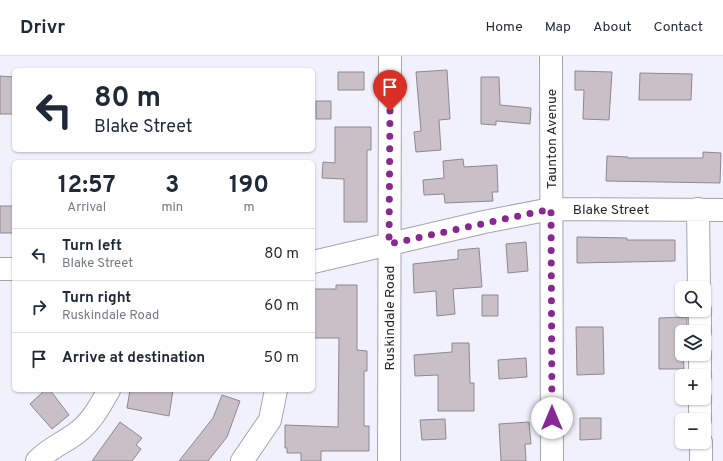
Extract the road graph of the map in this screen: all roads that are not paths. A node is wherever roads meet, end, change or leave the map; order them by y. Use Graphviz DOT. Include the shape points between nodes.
graph roads {
  1 [pos="390,56"];
  2 [pos="551,56"];
  3 [pos="551,209"];
  4 [pos="698,210"];
  5 [pos="723,210"];
  6 [pos="389,244"];
  7 [pos="315,262"];
  8 [pos="0,268"];
  9 [pos="12,269"];
  10 [pos="699,281"];
  11 [pos="107,392"];
  12 [pos="276,392"];
  13 [pos="701,449"];
  14 [pos="37,461"];
  15 [pos="242,461"];
  16 [pos="389,461"];
  17 [pos="552,461"];
  18 [pos="701,461"];
  1 -- 6 [label="street, Ruskindale Road"];
  2 -- 3 [label="street, Taunton Avenue"];
  3 -- 4 [label="street, Blake Street"];
  3 -- 6 [label="street, Blake Street"];
  3 -- 17 [label="street, Taunton Avenue"];
  4 -- 5 [label="street, Blake Street"];
  4 -- 10 [label="street"];
  6 -- 7 [label="street, Blake Street"];
  6 -- 16 [label="street, Ruskindale Road"];
  8 -- 9 [label="street"];
  11 -- 14 [label="street" via="95,415 77,432 44,453"];
  12 -- 15 [label="street" via="270,420"];
  13 -- 18 [label="street"];
}
